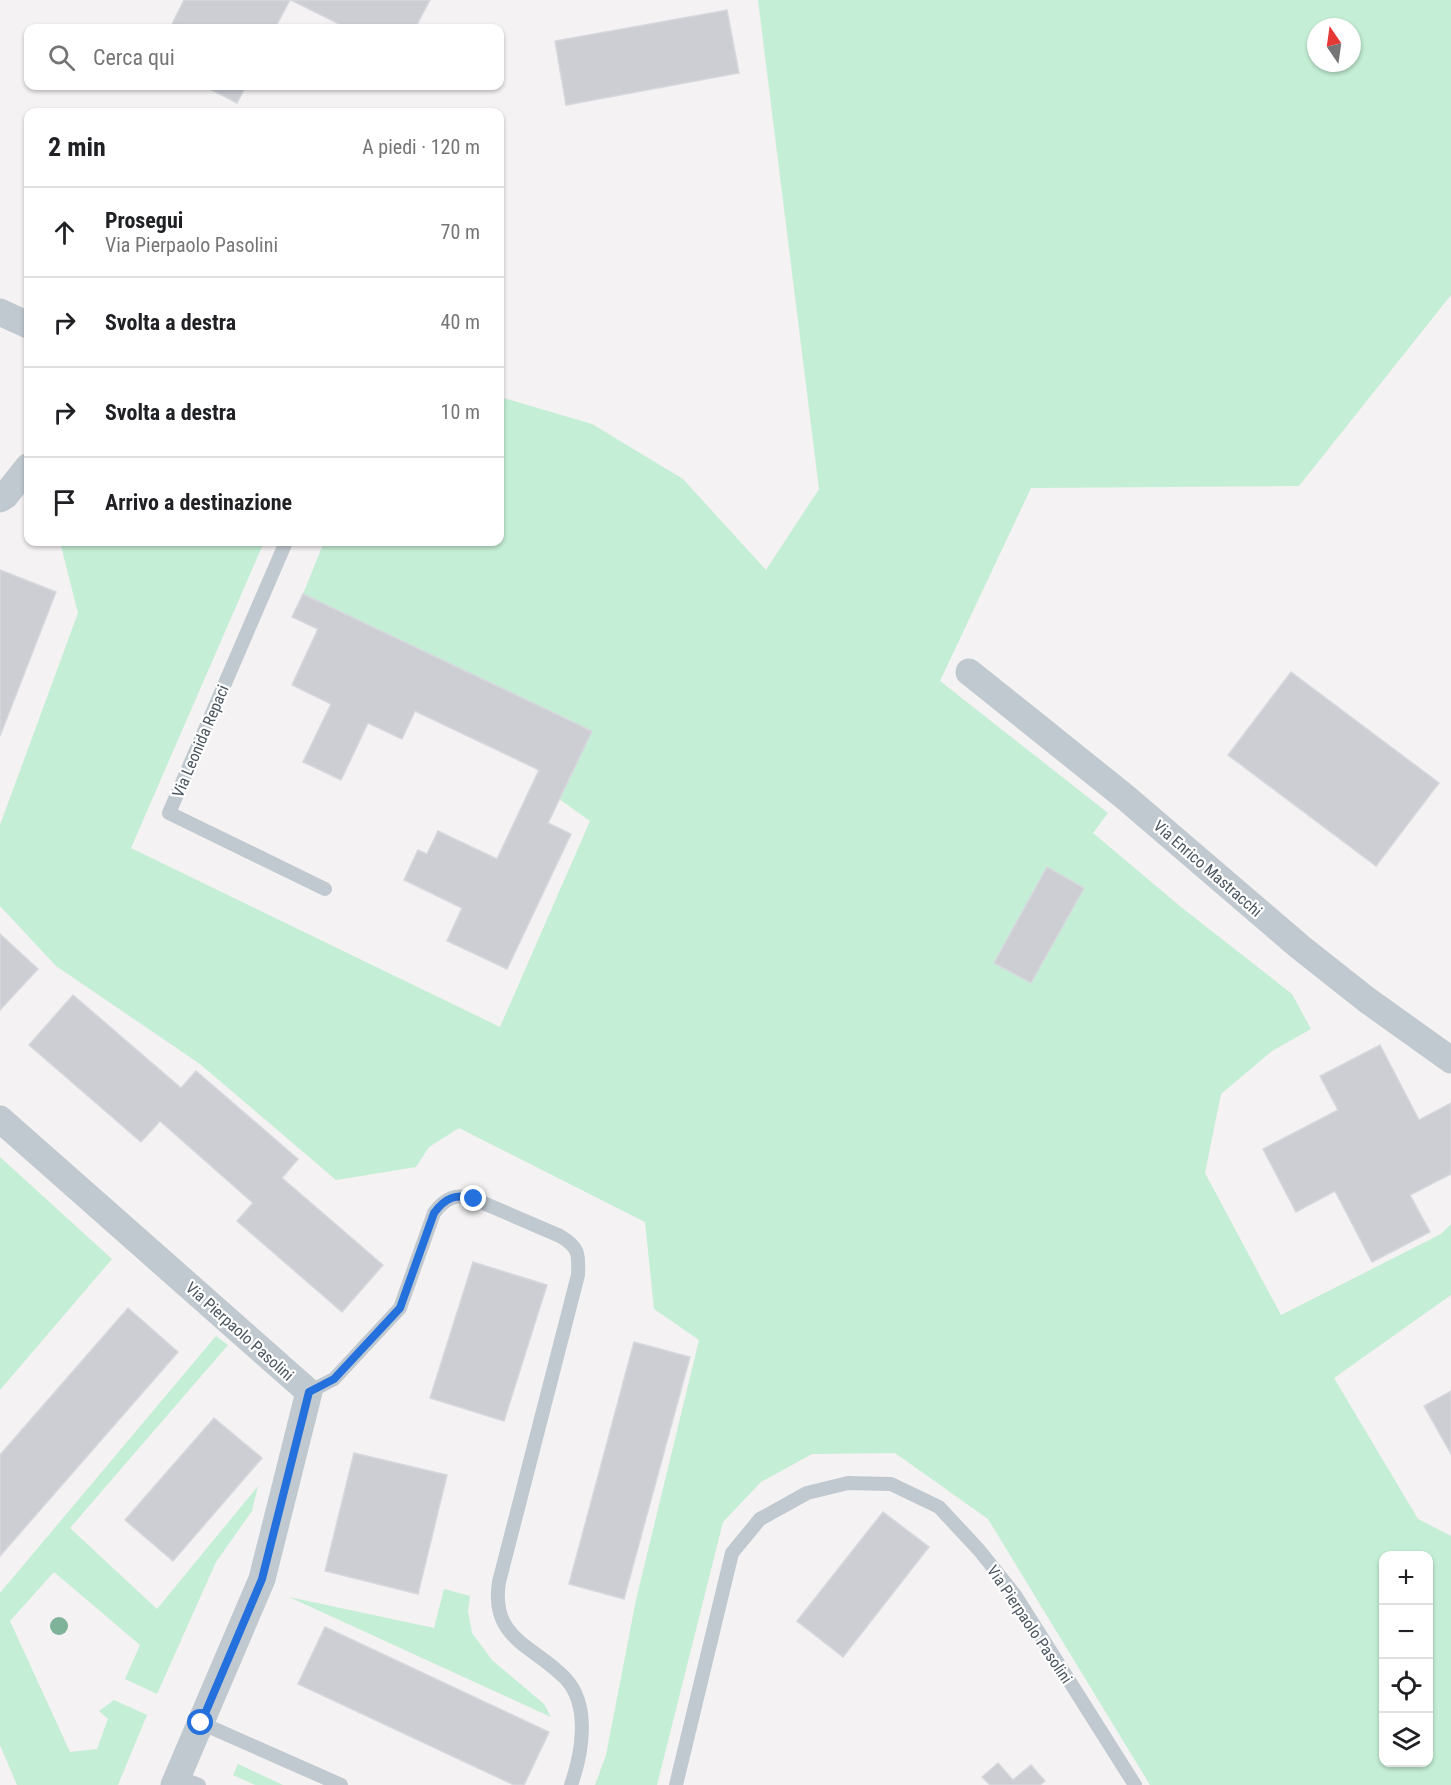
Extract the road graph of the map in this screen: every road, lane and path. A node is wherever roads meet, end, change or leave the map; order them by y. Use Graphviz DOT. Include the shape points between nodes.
graph roads {
  1 [pos="0,312"];
  2 [pos="24,323"];
  3 [pos="24,472"];
  4 [pos="0,500"];
  5 [pos="284,546"];
  6 [pos="969,672"];
  7 [pos="325,889"];
  8 [pos="1451,1060"];
  9 [pos="0,1119"];
  10 [pos="309,1392"];
  11 [pos="201,1723"];
  12 [pos="184,1782"];
  13 [pos="341,1785"];
  14 [pos="571,1785"];
  15 [pos="676,1785"];
  16 [pos="1135,1785"];
  1 -- 2 [label="street"];
  3 -- 4 [label="street"];
  5 -- 7 [label="lane, Via Leonida Repaci" via="169,813"];
  6 -- 8 [label="street, Via Enrico Mastracchi" via="1125,796 1300,947"];
  9 -- 10 [label="street, Via Pierpaolo Pasolini"];
  10 -- 11 [label="street, Via Pierpaolo Pasolini" via="262,1579"];
  10 -- 14 [label="lane" via="334,1379 400,1308 434,1213 448,1199 463,1195 474,1199 560,1236 578,1253 578,1275 497,1597 498,1611 507,1630 566,1679 576,1694 581,1751"];
  11 -- 12 [label="street, Via Pierpaolo Pasolini"];
  11 -- 13 [label="lane"];
  15 -- 16 [label="lane, Via Pierpaolo Pasolini" via="732,1553 760,1519 807,1493 848,1484 891,1484 939,1506 1015,1595"];
}
